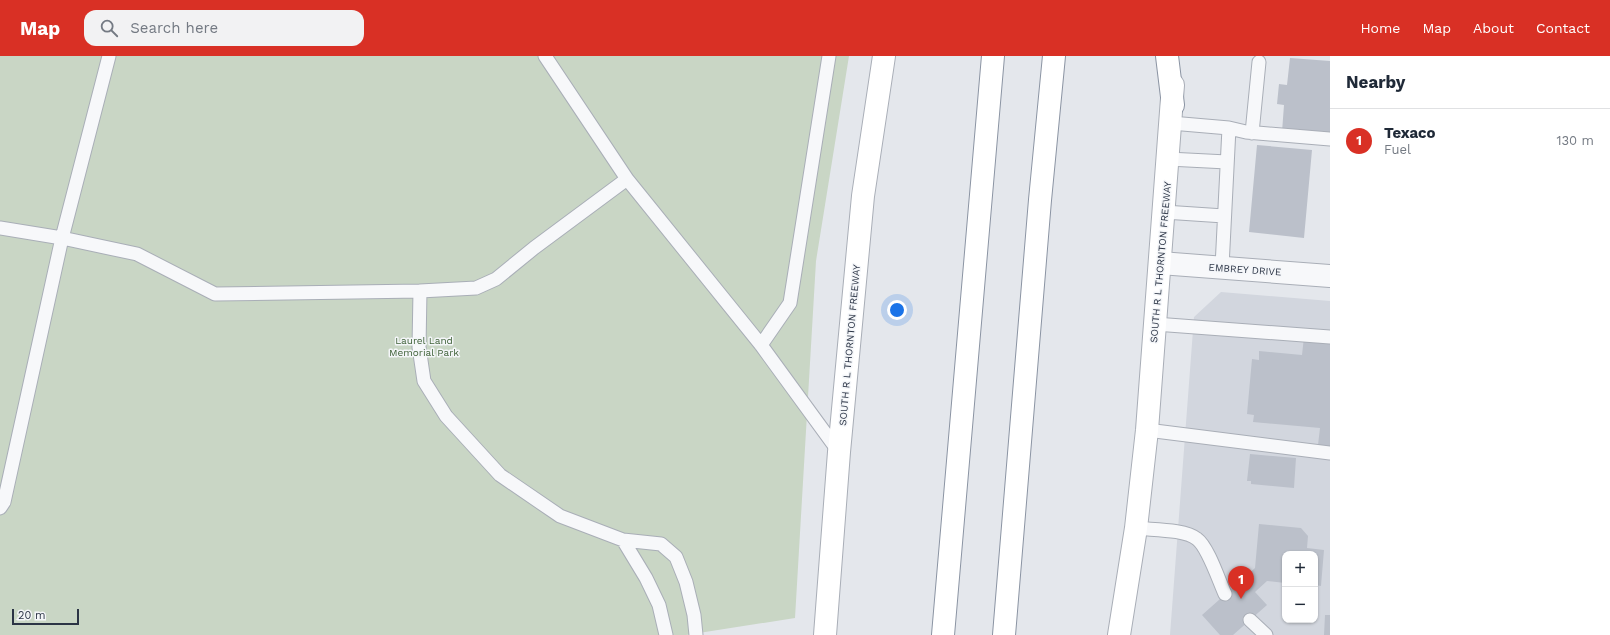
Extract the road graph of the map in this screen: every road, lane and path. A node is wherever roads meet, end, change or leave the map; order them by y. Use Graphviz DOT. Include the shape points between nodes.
graph roads {
  1 [pos="109,56"];
  2 [pos="545,56"];
  3 [pos="829,56"];
  4 [pos="884,56"];
  5 [pos="992,56"];
  6 [pos="1054,56"];
  7 [pos="1167,56"];
  8 [pos="1174,56"];
  9 [pos="1259,62"];
  10 [pos="1172,114"];
  11 [pos="1229,128"];
  12 [pos="1252,133"];
  13 [pos="1330,139"];
  14 [pos="1168,159"];
  15 [pos="1227,162"];
  16 [pos="627,178"];
  17 [pos="1164,212"];
  18 [pos="1224,216"];
  19 [pos="0,228"];
  20 [pos="62,238"];
  21 [pos="1160,263"];
  22 [pos="1222,268"];
  23 [pos="1330,276"];
  24 [pos="420,291"];
  25 [pos="1155,324"];
  26 [pos="1330,337"];
  27 [pos="761,345"];
  28 [pos="1146,430"];
  29 [pos="839,452"];
  30 [pos="1330,453"];
  31 [pos="0,508"];
  32 [pos="1136,528"];
  33 [pos="623,540"];
  34 [pos="1225,594"];
  35 [pos="1250,620"];
  36 [pos="666,635"];
  37 [pos="696,635"];
  38 [pos="825,635"];
  39 [pos="943,635"];
  40 [pos="1004,635"];
  41 [pos="1119,635"];
  42 [pos="1266,635"];
  1 -- 20 [label="lane"];
  2 -- 16 [label="lane"];
  3 -- 27 [label="lane" via="790,303"];
  4 -- 29 [label="main road, SOUTH R L THORNTON FREEWAY" via="863,196"];
  5 -- 39 [label="main road"];
  6 -- 40 [label="main road"];
  7 -- 10 [label="main road"];
  8 -- 10 [label="main road, SOUTH R L THORNTON FREEWAY"];
  9 -- 12 [label="lane"];
  10 -- 11 [label="lane"];
  10 -- 14 [label="main road, SOUTH R L THORNTON FREEWAY"];
  11 -- 12 [label="lane"];
  11 -- 15 [label="lane"];
  12 -- 13 [label="lane"];
  14 -- 15 [label="lane"];
  14 -- 17 [label="main road, SOUTH R L THORNTON FREEWAY"];
  15 -- 18 [label="lane"];
  16 -- 24 [label="lane" via="496,279 476,288"];
  16 -- 27 [label="lane"];
  17 -- 18 [label="lane"];
  17 -- 21 [label="main road, SOUTH R L THORNTON FREEWAY"];
  18 -- 22 [label="lane"];
  19 -- 20 [label="lane"];
  20 -- 24 [label="lane" via="137,254 215,294"];
  20 -- 31 [label="lane" via="4,502"];
  21 -- 22 [label="street, EMBREY DRIVE"];
  21 -- 25 [label="main road, SOUTH R L THORNTON FREEWAY"];
  22 -- 23 [label="street, EMBREY DRIVE"];
  24 -- 33 [label="lane" via="419,346 424,381 446,416 500,475 560,516"];
  25 -- 26 [label="lane"];
  25 -- 28 [label="main road, SOUTH R L THORNTON FREEWAY"];
  27 -- 29 [label="lane"];
  28 -- 30 [label="lane"];
  28 -- 32 [label="main road, SOUTH R L THORNTON FREEWAY"];
  29 -- 38 [label="main road, SOUTH R L THORNTON FREEWAY"];
  32 -- 34 [label="lane" via="1184,533 1197,539 1206,551"];
  32 -- 41 [label="main road, SOUTH R L THORNTON FREEWAY"];
  33 -- 36 [label="lane" via="659,605"];
  33 -- 37 [label="lane" via="661,544 676,557 686,582"];
  35 -- 42 [label="lane"];
}
